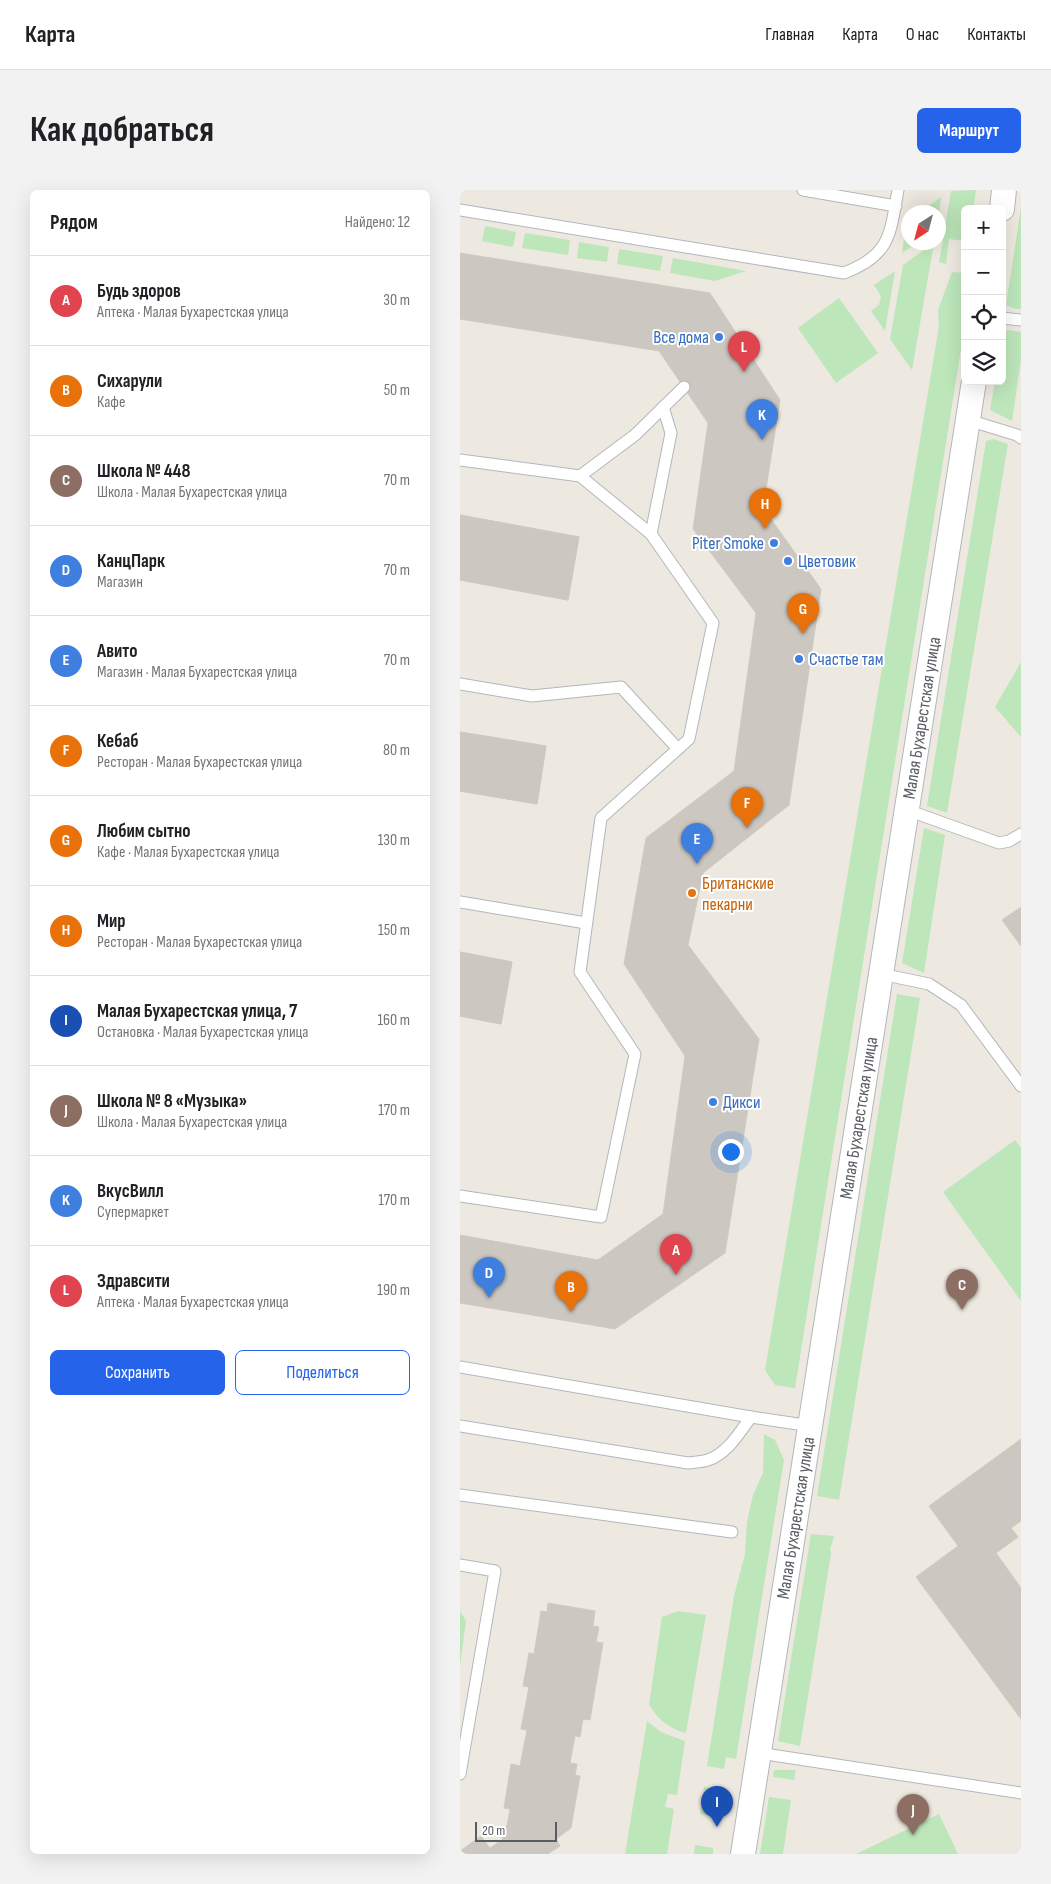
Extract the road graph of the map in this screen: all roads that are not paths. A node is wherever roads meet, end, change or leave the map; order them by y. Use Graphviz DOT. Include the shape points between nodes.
graph roads {
  1 [pos="803,190"];
  2 [pos="898,190"];
  3 [pos="1004,190"];
  4 [pos="1002,205"];
  5 [pos="896,206"];
  6 [pos="460,210"];
  7 [pos="1006,318"];
  8 [pos="1021,320"];
  9 [pos="973,385"];
  10 [pos="684,387"];
  11 [pos="663,407"];
  12 [pos="968,420"];
  13 [pos="1021,438"];
  14 [pos="460,460"];
  15 [pos="580,476"];
  16 [pos="651,534"];
  17 [pos="460,684"];
  18 [pos="678,749"];
  19 [pos="907,810"];
  20 [pos="1021,834"];
  21 [pos="460,902"];
  22 [pos="586,924"];
  23 [pos="881,974"];
  24 [pos="1021,1086"];
  25 [pos="460,1196"];
  26 [pos="460,1367"];
  27 [pos="751,1417"];
  28 [pos="460,1426"];
  29 [pos="811,1426"];
  30 [pos="460,1495"];
  31 [pos="732,1532"];
  32 [pos="460,1565"];
  33 [pos="759,1753"];
  34 [pos="460,1774"];
  35 [pos="1021,1793"];
  36 [pos="743,1854"];
  1 -- 5 [label="lane"];
  2 -- 5 [label="lane"];
  3 -- 4 [label="street"];
  5 -- 6 [label="lane" via="889,237 881,250 858,268 844,273"];
  7 -- 8 [label="lane"];
  9 -- 12 [label="street, Малая Бухарестская улица"];
  10 -- 11 [label="lane"];
  11 -- 15 [label="lane" via="635,436"];
  11 -- 16 [label="lane" via="671,433"];
  12 -- 13 [label="lane"];
  12 -- 19 [label="street, Малая Бухарестская улица"];
  14 -- 15 [label="lane"];
  15 -- 16 [label="lane"];
  16 -- 18 [label="lane" via="713,623 689,739"];
  17 -- 18 [label="lane" via="532,696 621,687"];
  18 -- 22 [label="lane" via="601,818"];
  19 -- 20 [label="lane" via="999,843"];
  19 -- 23 [label="street, Малая Бухарестская улица"];
  21 -- 22 [label="lane"];
  22 -- 25 [label="lane" via="580,972 635,1054 601,1217"];
  23 -- 24 [label="lane" via="929,984 960,1004"];
  23 -- 29 [label="street, Малая Бухарестская улица"];
  26 -- 27 [label="lane"];
  27 -- 28 [label="lane" via="722,1452 708,1460 688,1463"];
  27 -- 29 [label="lane"];
  29 -- 33 [label="street, Малая Бухарестская улица"];
  30 -- 31 [label="lane"];
  32 -- 34 [label="lane" via="495,1571"];
  33 -- 35 [label="lane"];
  33 -- 36 [label="street, Малая Бухарестская улица"];
}
